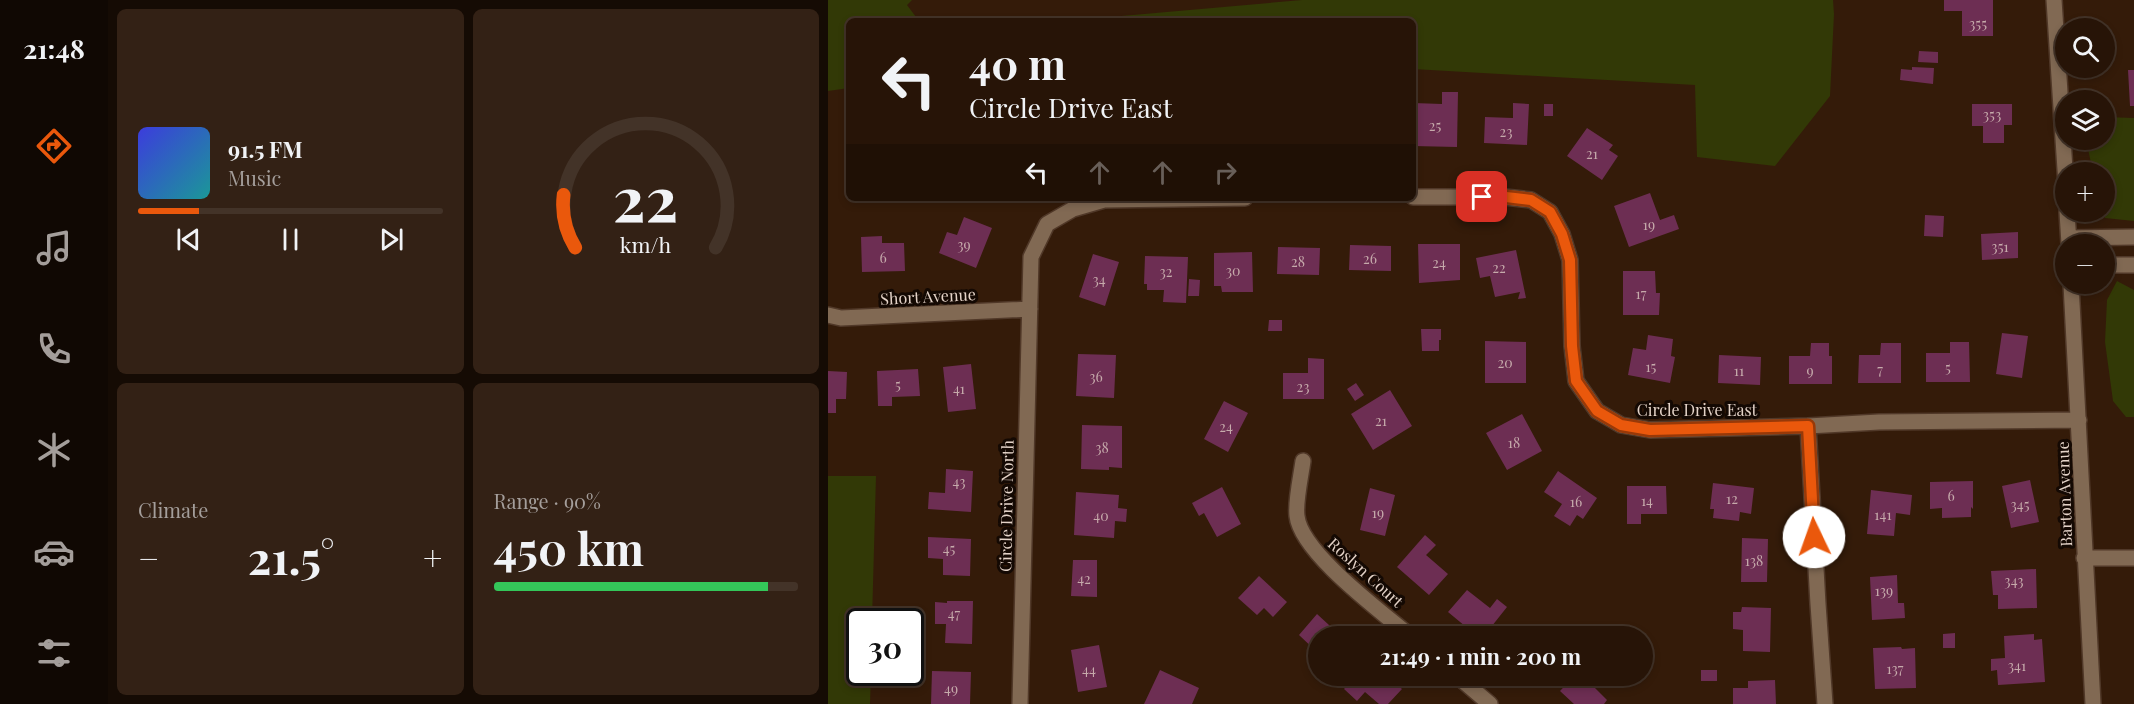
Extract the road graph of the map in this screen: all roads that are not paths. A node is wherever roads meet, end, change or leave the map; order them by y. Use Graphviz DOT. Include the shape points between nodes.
graph roads {
  1 [pos="2054,0"];
  2 [pos="2065,162"];
  3 [pos="1416,197"];
  4 [pos="1101,201"];
  5 [pos="2134,237"];
  6 [pos="2115,238"];
  7 [pos="2115,265"];
  8 [pos="2134,265"];
  9 [pos="2073,294"];
  10 [pos="1030,309"];
  11 [pos="828,315"];
  12 [pos="2079,420"];
  13 [pos="1808,426"];
  14 [pos="1303,461"];
  15 [pos="2084,558"];
  16 [pos="2134,558"];
  17 [pos="1398,626"];
  18 [pos="1469,686"];
  19 [pos="1020,704"];
  20 [pos="1490,704"];
  21 [pos="1825,704"];
  22 [pos="2093,704"];
  1 -- 2 [label="street"];
  3 -- 13 [label="street, Circle Drive East" via="1506,197 1531,200 1550,212 1570,260 1576,381 1597,411 1621,425 1650,430"];
  4 -- 10 [label="street" via="1073,209 1047,224 1031,256"];
  5 -- 6 [label="street"];
  7 -- 8 [label="street"];
  9 -- 12 [label="street, Barton Avenue"];
  10 -- 11 [label="street, Short Avenue" via="842,318"];
  10 -- 19 [label="street, Circle Drive North"];
  12 -- 13 [label="street, Circle Drive East"];
  12 -- 15 [label="street, Barton Avenue"];
  13 -- 21 [label="street"];
  14 -- 17 [label="street, Roslyn Court" via="1296,517 1309,543 1327,566"];
  15 -- 16 [label="street"];
  15 -- 22 [label="street, Barton Avenue"];
  18 -- 20 [label="street"];
}
